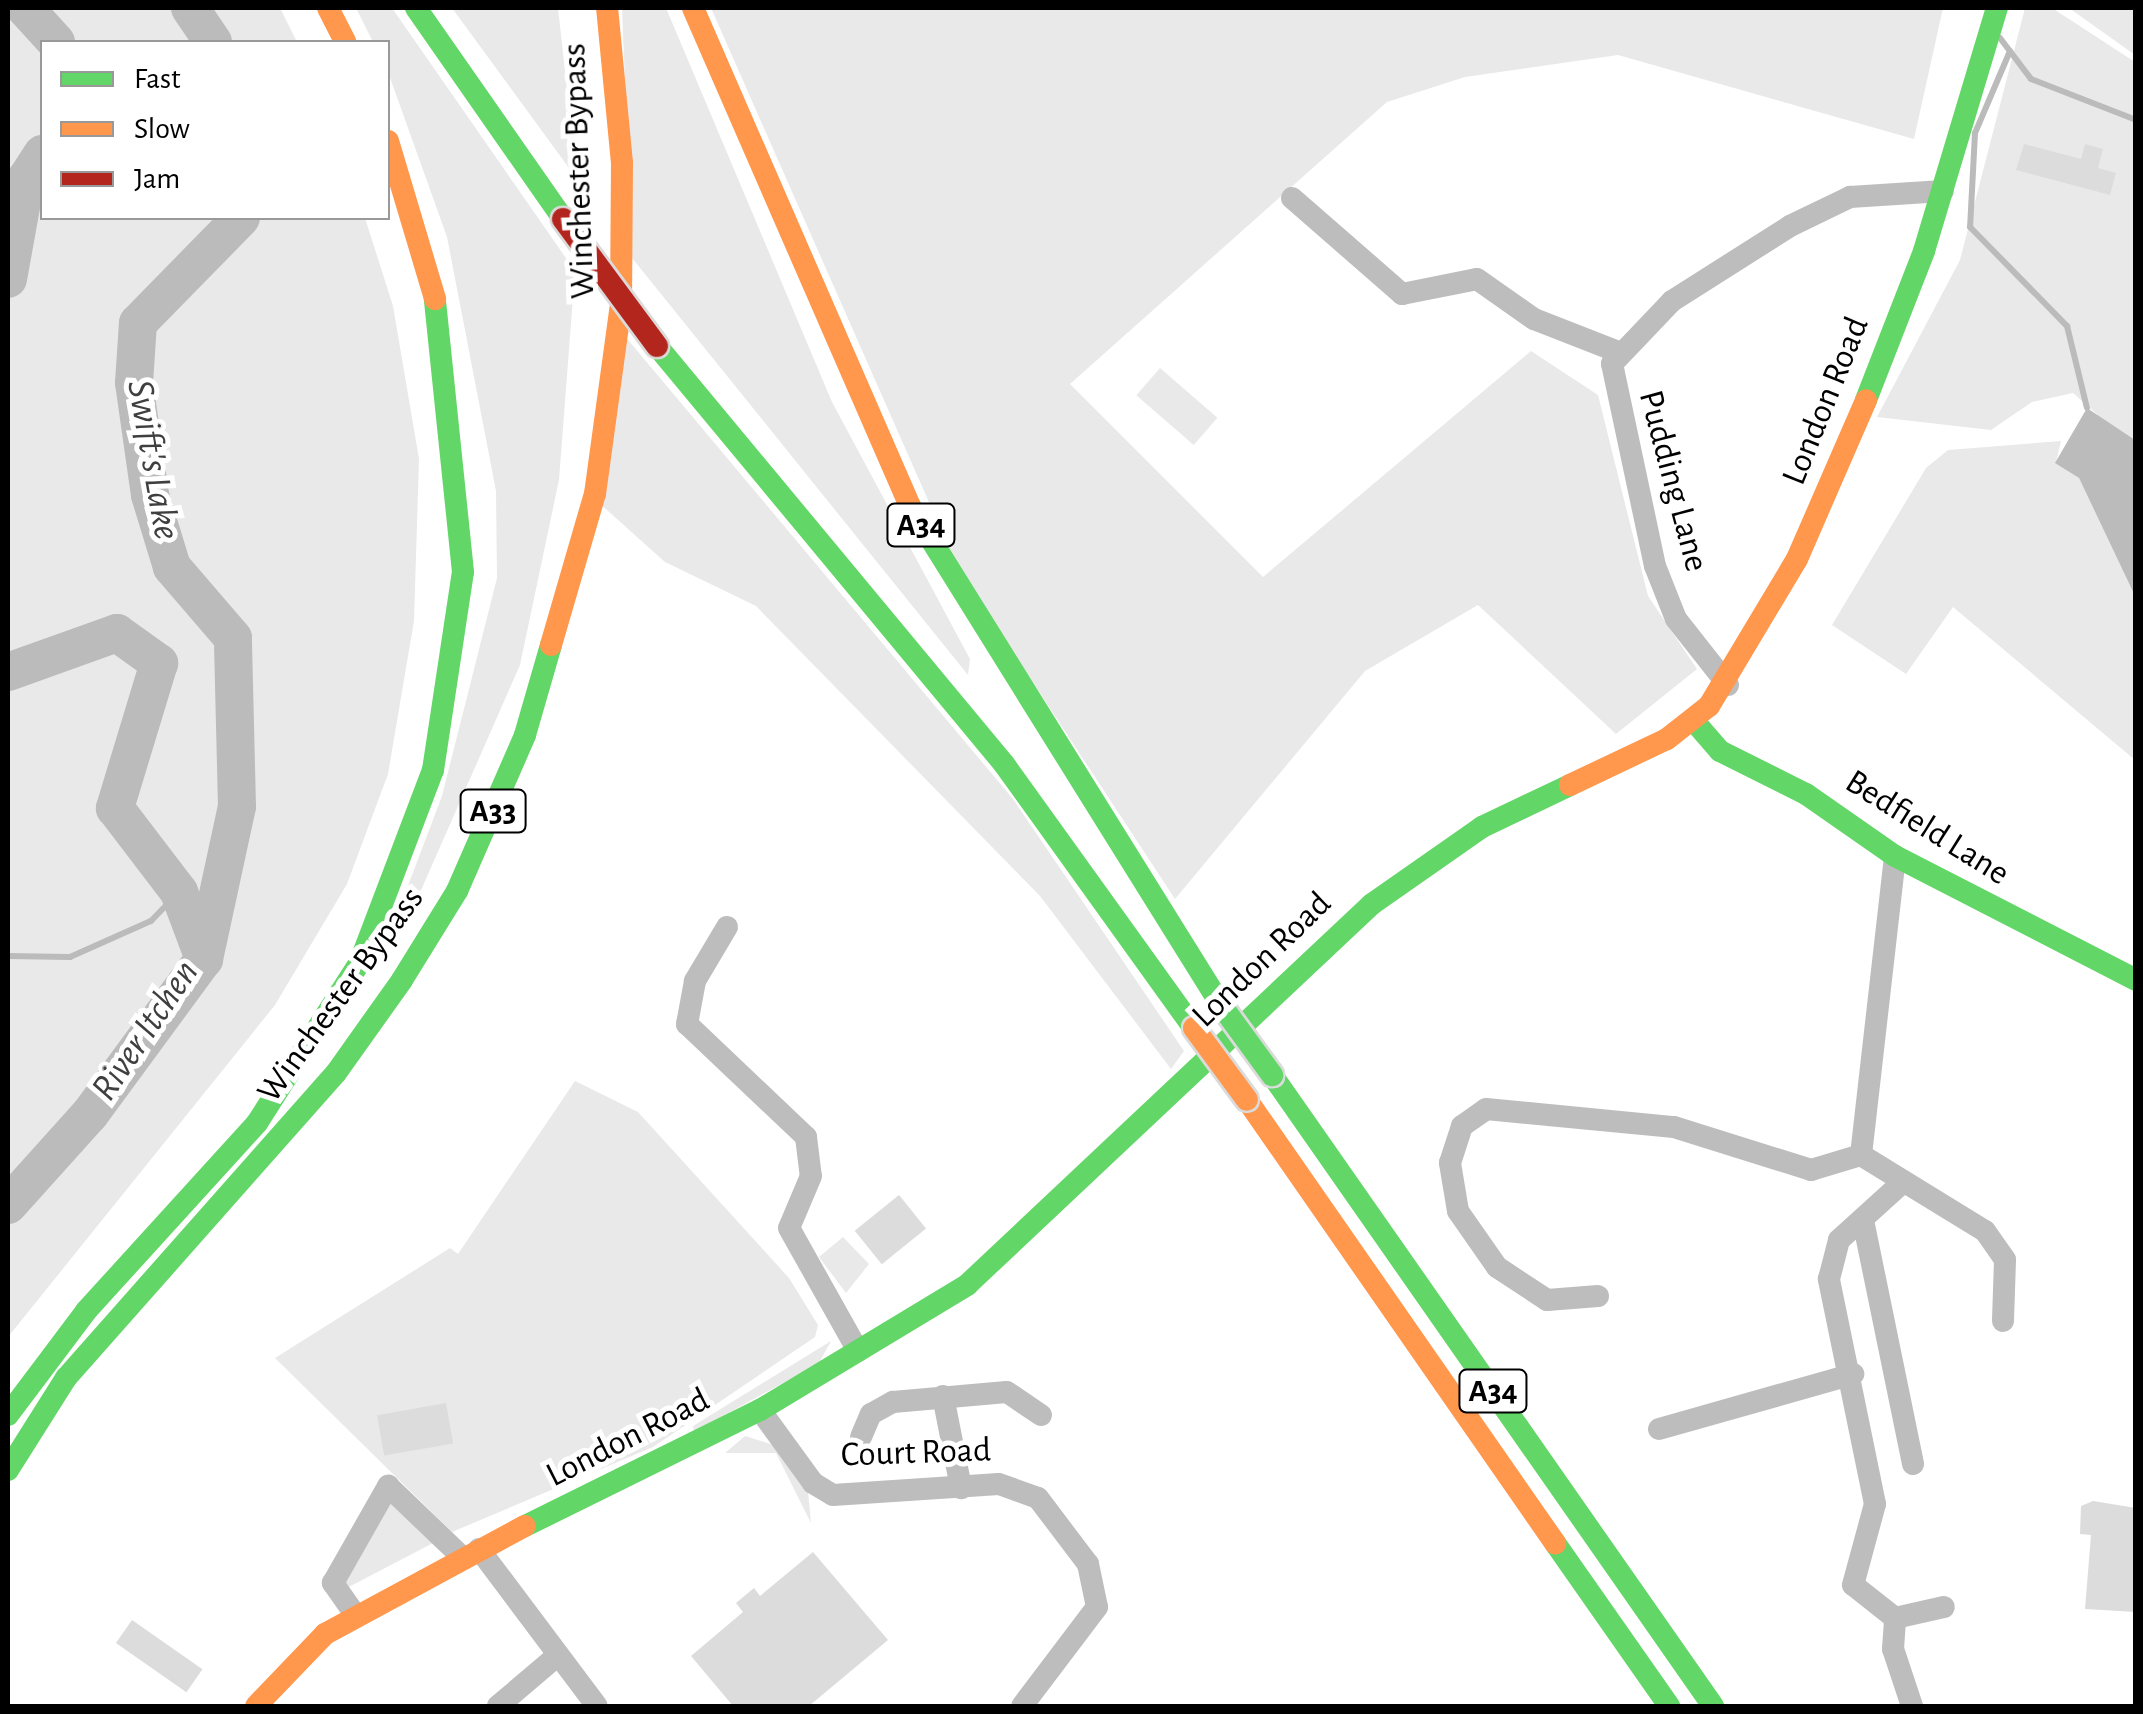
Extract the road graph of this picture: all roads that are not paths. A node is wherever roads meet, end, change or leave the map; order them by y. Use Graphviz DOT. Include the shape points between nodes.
graph roads {
  1 [pos="328,8"];
  2 [pos="416,8"];
  3 [pos="607,8"];
  4 [pos="693,8"];
  5 [pos="1997,8"];
  6 [pos="343,40"];
  7 [pos="390,147"];
  8 [pos="1943,191"];
  9 [pos="1292,198"];
  10 [pos="1618,352"];
  11 [pos="1728,685"];
  12 [pos="1693,720"];
  13 [pos="1895,856"];
  14 [pos="727,928"];
  15 [pos="2136,980"];
  16 [pos="1860,1156"];
  17 [pos="1903,1182"];
  18 [pos="1864,1225"];
  19 [pos="1598,1296"];
  20 [pos="2003,1320"];
  21 [pos="858,1351"];
  22 [pos="1852,1374"];
  23 [pos="944,1396"];
  24 [pos="760,1410"];
  25 [pos="1041,1415"];
  26 [pos="8,1416"];
  27 [pos="1659,1429"];
  28 [pos="861,1437"];
  29 [pos="1913,1464"];
  30 [pos="8,1470"];
  31 [pos="961,1488"];
  32 [pos="470,1552"];
  33 [pos="1944,1607"];
  34 [pos="354,1613"];
  35 [pos="1895,1618"];
  36 [pos="557,1656"];
  37 [pos="256,1706"];
  38 [pos="498,1706"];
  39 [pos="597,1706"];
  40 [pos="1022,1706"];
  41 [pos="1669,1706"];
  42 [pos="1713,1706"];
  43 [pos="1912,1706"];
  1 -- 6 [label="main road"];
  2 -- 41 [label="main road, A34, bridge" via="657,346 1004,764"];
  3 -- 30 [label="main road, Winchester Bypass / A33" via="622,163 621,305 595,494 525,736 457,890 402,980 336,1073 66,1378"];
  4 -- 42 [label="main road, A34, bridge" via="902,492 1114,846"];
  5 -- 8 [label="main road, London Road"];
  7 -- 26 [label="main road, Winchester Bypass / A33" via="433,287 463,511 450,691 433,770 360,962 312,1045 258,1123 86,1312"];
  8 -- 10 [label="street, Pudding Lane" via="1850,197 1790,226 1672,301"];
  8 -- 11 [label="main road, London Road" via="1827,494"];
  9 -- 10 [label="street" via="1402,294 1477,279 1534,319"];
  10 -- 11 [label="street, Pudding Lane" via="1609,379 1655,566 1676,619"];
  11 -- 12 [label="main road, London Road"];
  12 -- 13 [label="main road, Bedfield Lane" via="1720,750 1806,794"];
  12 -- 21 [label="main road, London Road" via="1482,827 1372,904 1020,1243"];
  13 -- 15 [label="main road, Bedfield Lane"];
  13 -- 16 [label="street"];
  14 -- 21 [label="street" via="695,981 687,1024 806,1137 810,1176 789,1228"];
  16 -- 17 [label="street"];
  16 -- 19 [label="street" via="1811,1170 1674,1126 1486,1109 1462,1126 1450,1163 1458,1210 1496,1267 1546,1300"];
  17 -- 18 [label="street"];
  17 -- 20 [label="street" via="1985,1231 2005,1260"];
  18 -- 22 [label="street" via="1839,1240 1828,1279"];
  18 -- 29 [label="street"];
  21 -- 24 [label="main road, London Road"];
  22 -- 27 [label="street"];
  22 -- 35 [label="street" via="1875,1504 1852,1585"];
  23 -- 25 [label="street" via="1008,1392"];
  23 -- 28 [label="street" via="893,1402 870,1414"];
  23 -- 31 [label="street"];
  24 -- 31 [label="street, Court Road" via="813,1484 833,1494"];
  24 -- 32 [label="main road, London Road"];
  31 -- 40 [label="street, Court Road" via="1029,1492 1088,1564 1097,1607"];
  32 -- 34 [label="main road, London Road"];
  32 -- 34 [label="street" via="388,1486 333,1583"];
  32 -- 36 [label="street"];
  33 -- 35 [label="street"];
  34 -- 37 [label="main road, London Road"];
  35 -- 43 [label="street" via="1894,1649"];
  36 -- 38 [label="street"];
  36 -- 39 [label="street"];
}
